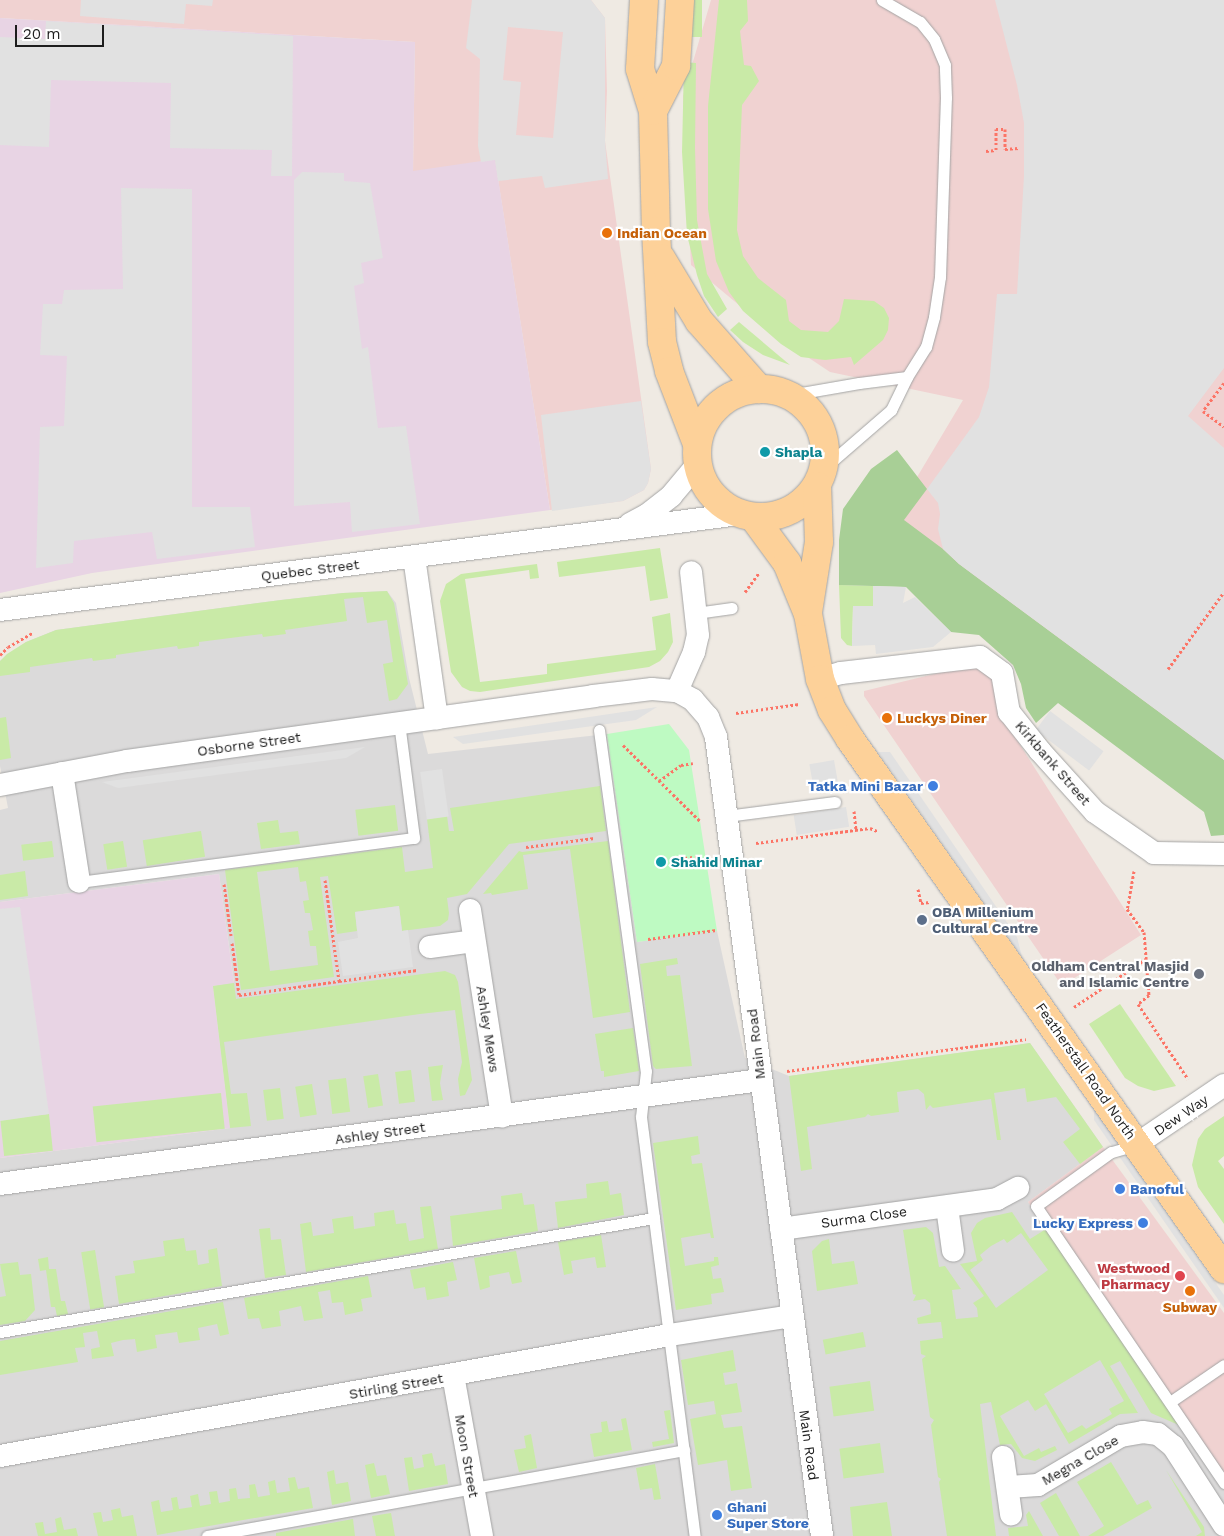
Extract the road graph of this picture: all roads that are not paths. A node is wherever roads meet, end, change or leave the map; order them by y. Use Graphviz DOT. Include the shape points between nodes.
graph roads {
  1 [pos="644,0"];
  2 [pos="680,0"];
  3 [pos="882,0"];
  4 [pos="653,111"];
  5 [pos="659,254"];
  6 [pos="907,377"];
  7 [pos="759,389"];
  8 [pos="790,396"];
  9 [pos="697,454"];
  10 [pos="821,477"];
  11 [pos="747,516"];
  12 [pos="620,530"];
  13 [pos="414,557"];
  14 [pos="691,572"];
  15 [pos="732,608"];
  16 [pos="0,610"];
  17 [pos="696,612"];
  18 [pos="808,614"];
  19 [pos="820,679"];
  20 [pos="676,692"];
  21 [pos="437,718"];
  22 [pos="399,723"];
  23 [pos="599,730"];
  24 [pos="62,773"];
  25 [pos="0,785"];
  26 [pos="835,802"];
  27 [pos="726,816"];
  28 [pos="1224,854"];
  29 [pos="79,882"];
  30 [pos="470,910"];
  31 [pos="474,941"];
  32 [pos="430,947"];
  33 [pos="760,1080"];
  34 [pos="1224,1085"];
  35 [pos="644,1097"];
  36 [pos="502,1116"];
  37 [pos="1137,1144"];
  38 [pos="0,1184"];
  39 [pos="1018,1188"];
  40 [pos="947,1207"];
  41 [pos="654,1218"];
  42 [pos="781,1229"];
  43 [pos="953,1251"];
  44 [pos="1224,1269"];
  45 [pos="792,1316"];
  46 [pos="0,1332"];
  47 [pos="670,1335"];
  48 [pos="1224,1365"];
  49 [pos="453,1376"];
  50 [pos="1170,1402"];
  51 [pos="684,1450"];
  52 [pos="0,1456"];
  53 [pos="1004,1457"];
  54 [pos="1224,1483"];
  55 [pos="1008,1487"];
  56 [pos="473,1488"];
  57 [pos="1011,1514"];
  58 [pos="1224,1525"];
  59 [pos="207,1536"];
  60 [pos="482,1536"];
  61 [pos="695,1536"];
  62 [pos="822,1536"];
  1 -- 4 [label="main road" via="640,69"];
  2 -- 4 [label="main road" via="676,66"];
  3 -- 6 [label="lane" via="920,22 934,39 945,65 940,277 926,347"];
  4 -- 5 [label="main road"];
  5 -- 7 [label="main road" via="699,321"];
  5 -- 9 [label="main road" via="662,342"];
  6 -- 8 [label="lane" via="859,382"];
  6 -- 10 [label="lane" via="891,410"];
  7 -- 8 [label="main road" via="775,390"];
  7 -- 9 [label="main road" via="737,394 718,406 704,423"];
  8 -- 10 [label="main road" via="807,408 820,426 826,446"];
  9 -- 11 [label="main road" via="713,497 725,508"];
  9 -- 12 [label="street, Quebec Street" via="671,496"];
  10 -- 11 [label="main road" via="794,508 774,515"];
  10 -- 18 [label="main road, Featherstall Road North" via="819,542"];
  11 -- 12 [label="street, Quebec Street"];
  11 -- 18 [label="main road, Featherstall Road North" via="788,563"];
  12 -- 13 [label="street, Quebec Street"];
  13 -- 16 [label="street, Quebec Street"];
  13 -- 21 [label="street"];
  14 -- 17 [label="street"];
  15 -- 17 [label="lane"];
  17 -- 20 [label="street" via="698,635 694,652"];
  18 -- 19 [label="main road, Featherstall Road North"];
  19 -- 28 [label="street, Kirkbank Street" via="841,673 980,656 1002,673 1009,712 1094,812 1154,853"];
  19 -- 37 [label="main road, Featherstall Road North" via="832,710 850,739"];
  20 -- 21 [label="street, Osborne Street" via="652,689"];
  20 -- 27 [label="street, Main Road" via="693,700 708,716 716,736"];
  21 -- 22 [label="street, Osborne Street"];
  22 -- 24 [label="street, Osborne Street"];
  22 -- 29 [label="lane" via="414,838"];
  23 -- 35 [label="lane" via="646,1071"];
  24 -- 25 [label="street, Osborne Street"];
  24 -- 29 [label="street"];
  26 -- 27 [label="lane"];
  27 -- 33 [label="street, Main Road"];
  30 -- 31 [label="street, Ashley Mews"];
  31 -- 32 [label="street"];
  31 -- 36 [label="street, Ashley Mews"];
  33 -- 35 [label="street, Ashley Street"];
  33 -- 42 [label="street, Main Road"];
  34 -- 37 [label="street, Dew Way"];
  35 -- 36 [label="street, Ashley Street"];
  35 -- 41 [label="lane" via="641,1117"];
  36 -- 38 [label="street, Ashley Street"];
  37 -- 44 [label="main road, Featherstall Road North"];
  37 -- 50 [label="lane" via="1112,1152 1036,1206"];
  39 -- 40 [label="street, Surma Close" via="997,1199"];
  40 -- 42 [label="street, Surma Close"];
  40 -- 43 [label="street"];
  41 -- 46 [label="lane"];
  41 -- 47 [label="lane"];
  42 -- 45 [label="street, Main Road"];
  45 -- 47 [label="street, Stirling Street"];
  45 -- 62 [label="street, Main Road"];
  47 -- 49 [label="street, Stirling Street"];
  47 -- 51 [label="lane"];
  48 -- 50 [label="lane"];
  49 -- 52 [label="street, Stirling Street"];
  49 -- 56 [label="street, Moon Street"];
  50 -- 54 [label="lane"];
  51 -- 56 [label="lane"];
  51 -- 61 [label="lane"];
  53 -- 55 [label="street"];
  55 -- 57 [label="street"];
  55 -- 58 [label="street, Megna Close" via="1038,1484 1121,1436 1143,1432 1158,1434 1173,1446"];
  56 -- 59 [label="lane"];
  56 -- 60 [label="street, Moon Street"];
}
